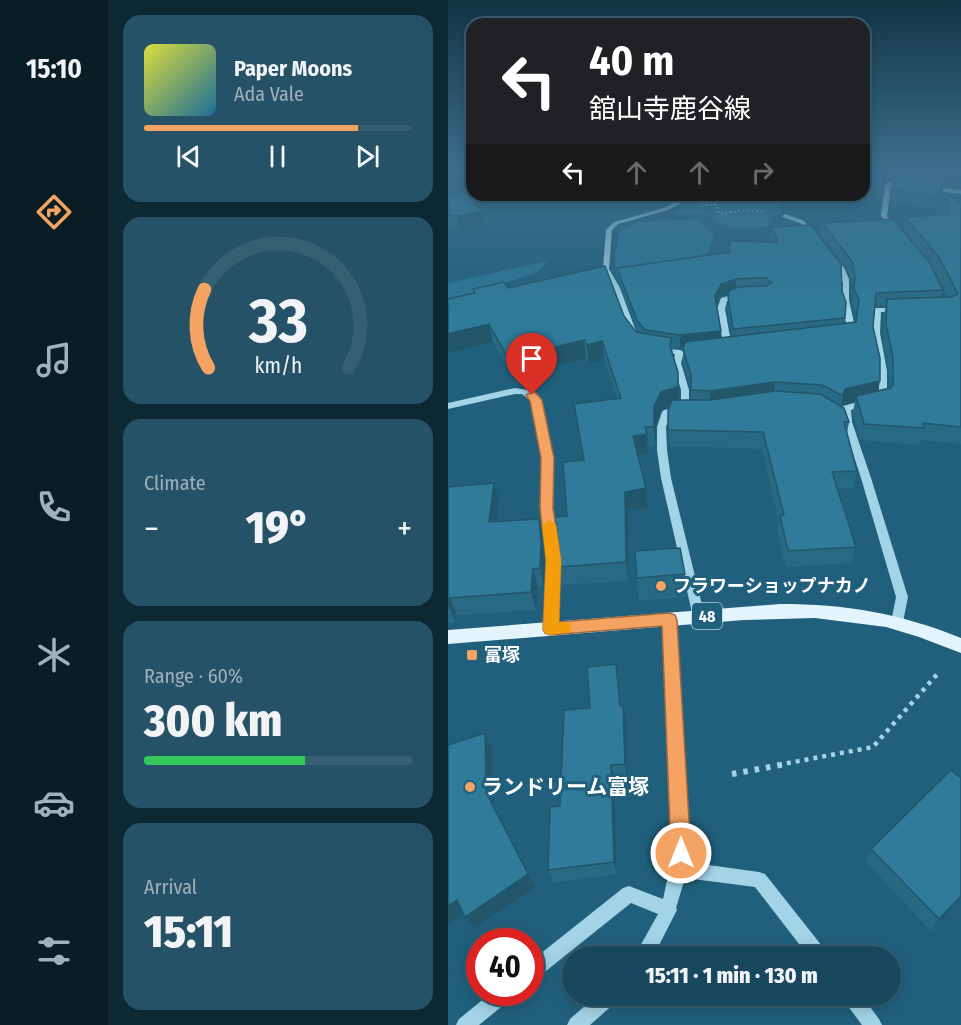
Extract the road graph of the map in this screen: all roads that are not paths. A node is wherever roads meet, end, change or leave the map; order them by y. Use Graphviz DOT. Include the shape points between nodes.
graph roads {
  1 [pos="634,218"];
  2 [pos="790,218"];
  3 [pos="885,218"];
  4 [pos="904,241"];
  5 [pos="822,246"];
  6 [pos="828,252"];
  7 [pos="745,295"];
  8 [pos="910,310"];
  9 [pos="839,336"];
  10 [pos="637,340"];
  11 [pos="739,347"];
  12 [pos="650,348"];
  13 [pos="728,348"];
  14 [pos="717,350"];
  15 [pos="448,406"];
  16 [pos="829,410"];
  17 [pos="847,422"];
  18 [pos="699,617"];
  19 [pos="669,620"];
  20 [pos="897,622"];
  21 [pos="550,629"];
  22 [pos="448,637"];
  23 [pos="961,646"];
  24 [pos="679,869"];
  25 [pos="669,910"];
  26 [pos="649,946"];
  27 [pos="811,946"];
  28 [pos="544,961"];
  29 [pos="489,1006"];
  30 [pos="598,1006"];
  31 [pos="859,1006"];
  32 [pos="465,1025"];
  33 [pos="576,1025"];
  34 [pos="873,1025"];
  1 -- 10 [label="street" via="616,223 609,230 606,269"];
  2 -- 5 [label="street" via="802,222"];
  3 -- 4 [label="street"];
  6 -- 9 [label="street" via="844,275 847,290 850,331"];
  7 -- 13 [label="street" via="724,300 721,309"];
  8 -- 17 [label="street" via="878,310 883,400 846,408"];
  11 -- 13 [label="street"];
  12 -- 18 [label="street" via="684,352 677,363 689,410 667,412 660,438 667,485 697,596"];
  13 -- 14 [label="street"];
  15 -- 21 [label="street" via="515,391 536,400 547,458 547,508 554,560"];
  16 -- 17 [label="street"];
  17 -- 20 [label="street" via="902,597"];
  18 -- 19 [label="main road, 48"];
  18 -- 20 [label="main road, 48" via="829,610"];
  19 -- 21 [label="main road, 48"];
  19 -- 24 [label="street" via="681,825"];
  20 -- 23 [label="main road, 48"];
  21 -- 22 [label="main road, 48"];
  24 -- 25 [label="street"];
  24 -- 27 [label="street" via="759,880"];
  25 -- 26 [label="street"];
  25 -- 28 [label="street" via="629,894"];
  29 -- 32 [label="street"];
  30 -- 33 [label="street"];
  31 -- 34 [label="street"];
}
